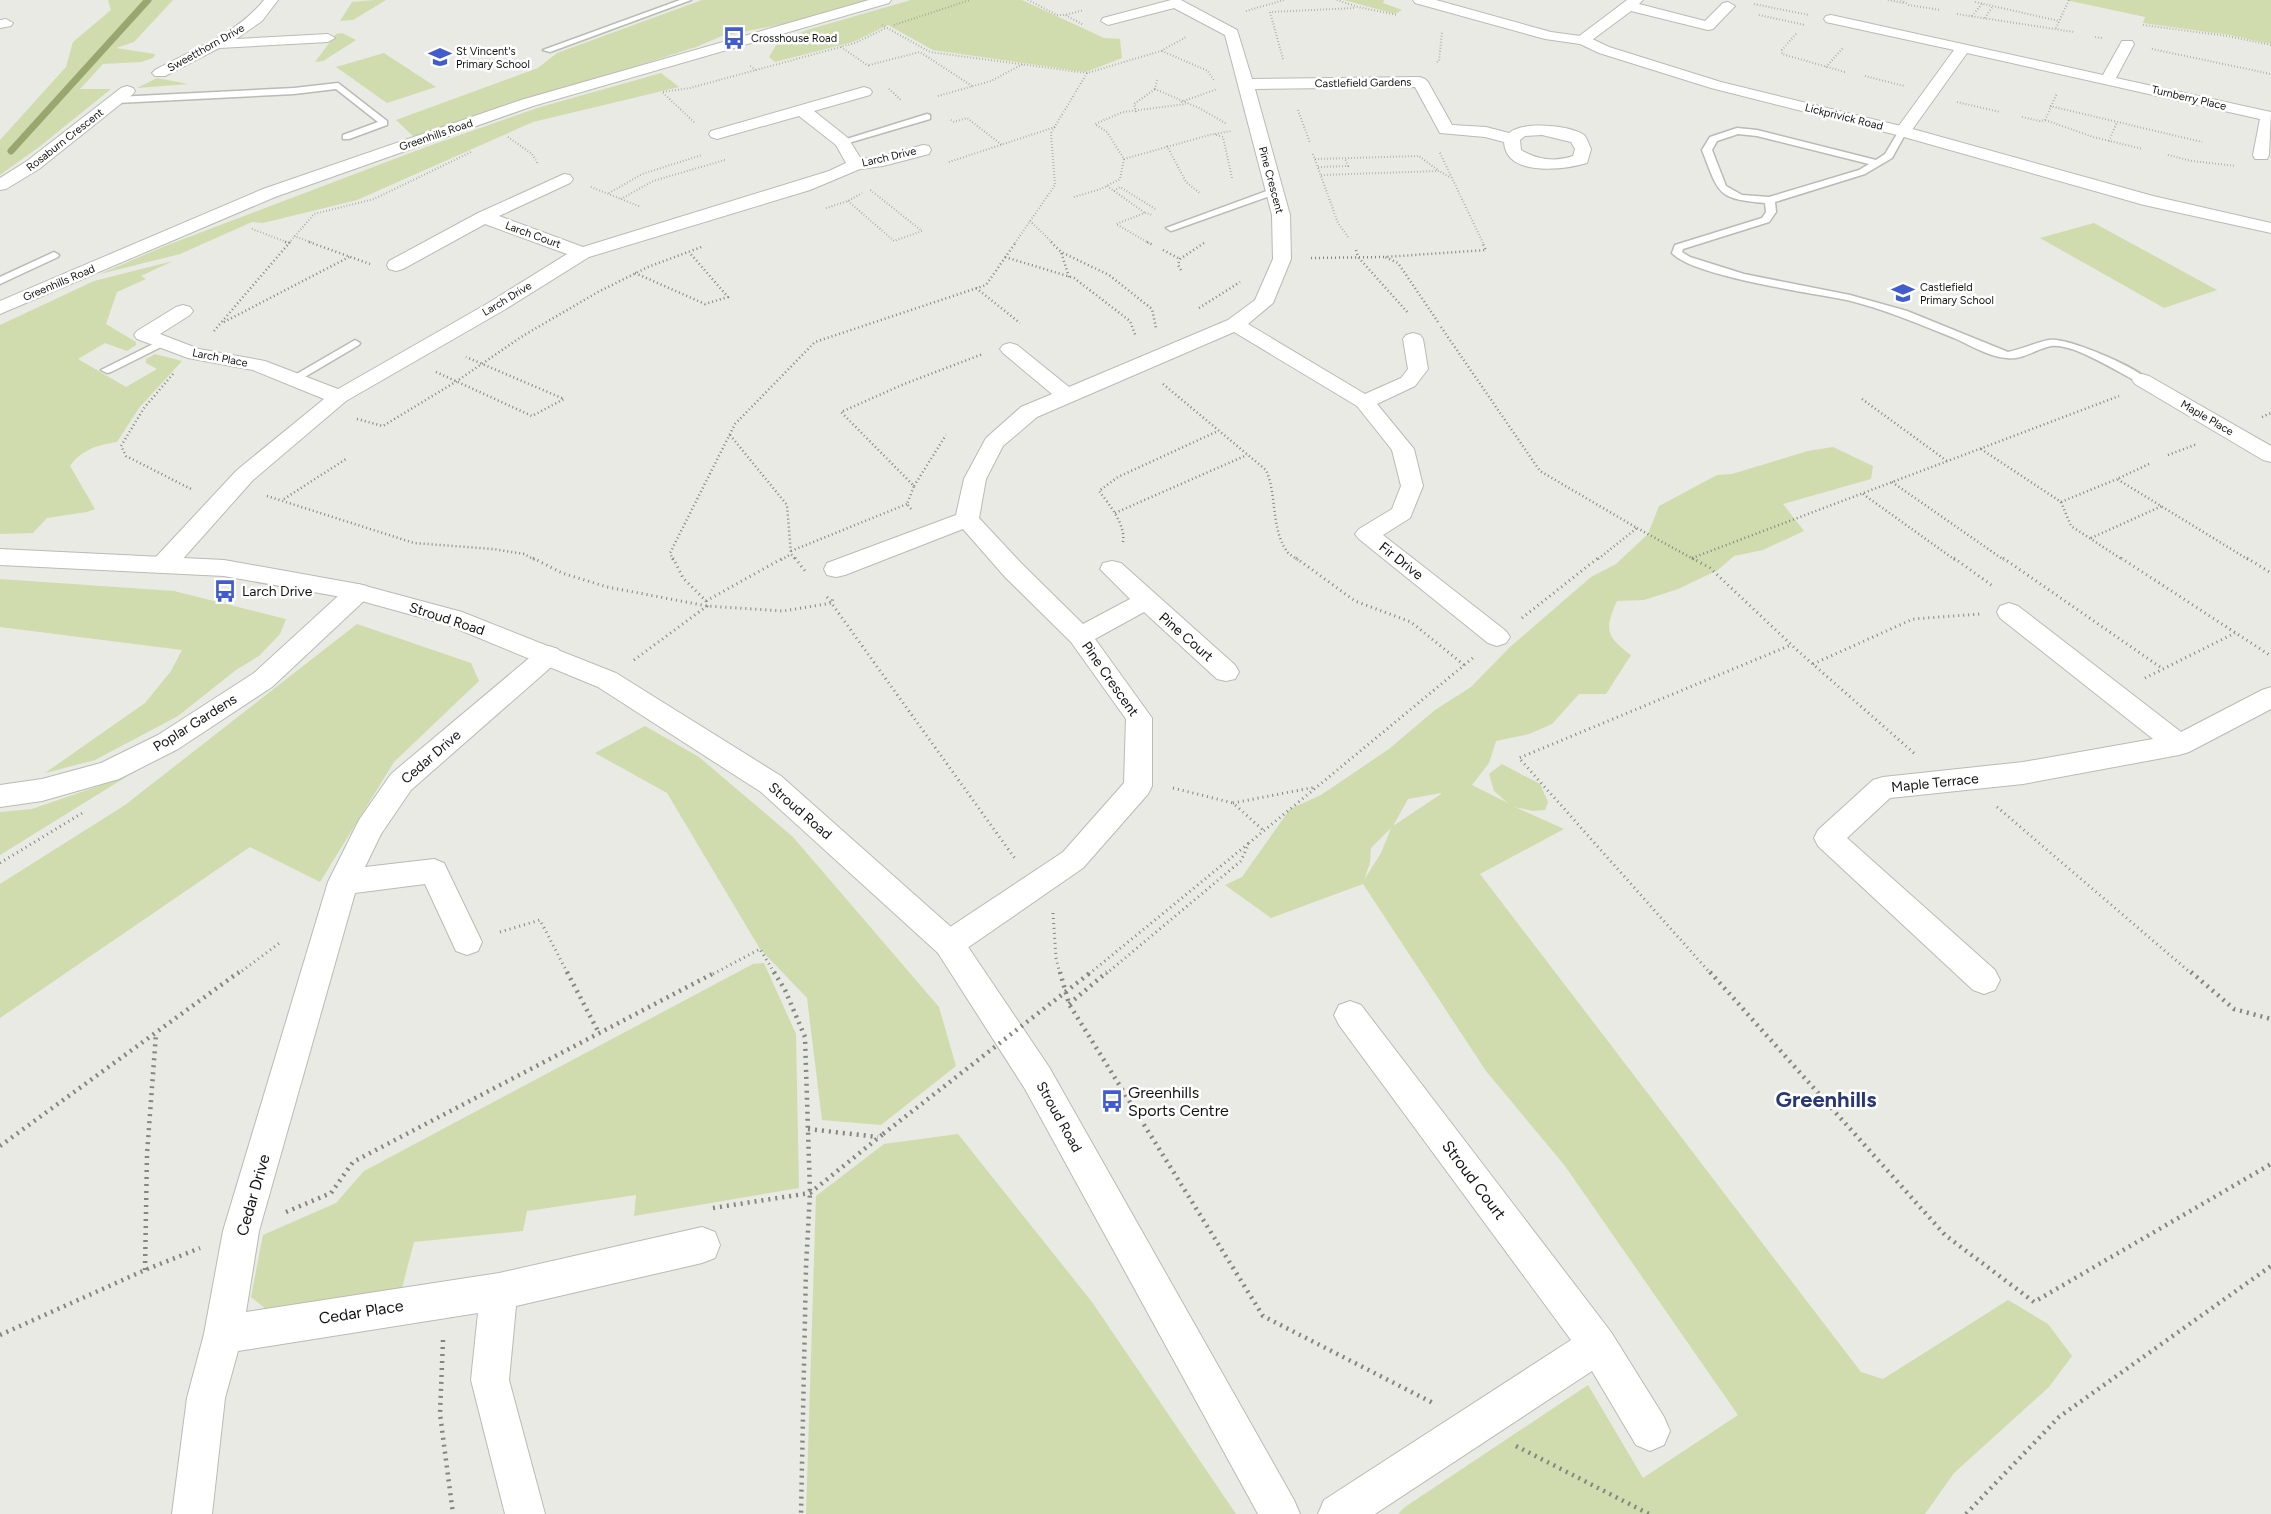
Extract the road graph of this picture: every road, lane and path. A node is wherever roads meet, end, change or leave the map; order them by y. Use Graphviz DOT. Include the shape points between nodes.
graph roads {
  1 [pos="271,0"];
  2 [pos="687,0"];
  3 [pos="884,0"];
  4 [pos="970,0"];
  5 [pos="1028,0"];
  6 [pos="1284,0"];
  7 [pos="1420,0"];
  8 [pos="1888,0"];
  9 [pos="1900,0"];
  10 [pos="2068,0"];
  11 [pos="1173,1"];
  12 [pos="1630,2"];
  13 [pos="1746,2"];
  14 [pos="1975,2"];
  15 [pos="1982,4"];
  16 [pos="1909,5"];
  17 [pos="1264,6"];
  18 [pos="1728,6"];
  19 [pos="1993,6"];
  20 [pos="1358,7"];
  21 [pos="1940,10"];
  22 [pos="1270,12"];
  23 [pos="1957,14"];
  24 [pos="1065,15"];
  25 [pos="1759,15"];
  26 [pos="1972,16"];
  27 [pos="1985,18"];
  28 [pos="1831,19"];
  29 [pos="1108,21"];
  30 [pos="2059,21"];
  31 [pos="1213,22"];
  32 [pos="880,23"];
  33 [pos="1805,25"];
  34 [pos="885,28"];
  35 [pos="2056,28"];
  36 [pos="2074,32"];
  37 [pos="1796,34"];
  38 [pos="2094,37"];
  39 [pos="328,38"];
  40 [pos="1583,40"];
  41 [pos="217,44"];
  42 [pos="2127,44"];
  43 [pos="2271,45"];
  44 [pos="725,46"];
  45 [pos="840,46"];
  46 [pos="1962,48"];
  47 [pos="547,50"];
  48 [pos="927,50"];
  49 [pos="169,51"];
  50 [pos="1161,51"];
  51 [pos="920,52"];
  52 [pos="193,56"];
  53 [pos="1023,64"];
  54 [pos="2222,64"];
  55 [pos="869,65"];
  56 [pos="2220,69"];
  57 [pos="756,70"];
  58 [pos="1846,72"];
  59 [pos="160,73"];
  60 [pos="1087,73"];
  61 [pos="869,74"];
  62 [pos="2271,74"];
  63 [pos="1865,76"];
  64 [pos="1157,80"];
  65 [pos="2108,80"];
  66 [pos="1285,83"];
  67 [pos="1245,84"];
  68 [pos="885,86"];
  69 [pos="973,86"];
  70 [pos="1155,89"];
  71 [pos="864,92"];
  72 [pos="1930,94"];
  73 [pos="122,95"];
  74 [pos="938,96"];
  75 [pos="1180,102"];
  76 [pos="905,103"];
  77 [pos="1186,104"];
  78 [pos="2050,106"];
  79 [pos="803,111"];
  80 [pos="1136,112"];
  81 [pos="2000,112"];
  82 [pos="2270,116"];
  83 [pos="928,117"];
  84 [pos="2022,117"];
  85 [pos="2117,122"];
  86 [pos="1055,127"];
  87 [pos="1903,131"];
  88 [pos="717,134"];
  89 [pos="1213,134"];
  90 [pos="506,136"];
  91 [pos="346,137"];
  92 [pos="1512,139"];
  93 [pos="2109,141"];
  94 [pos="842,142"];
  95 [pos="2202,142"];
  96 [pos="1310,143"];
  97 [pos="1002,145"];
  98 [pos="1167,146"];
  99 [pos="1437,146"];
  100 [pos="479,148"];
  101 [pos="2144,149"];
  102 [pos="922,150"];
  103 [pos="1313,154"];
  104 [pos="2168,155"];
  105 [pos="2261,155"];
  106 [pos="1345,158"];
  107 [pos="1124,159"];
  108 [pos="1315,159"];
  109 [pos="721,161"];
  110 [pos="945,162"];
  111 [pos="1877,163"];
  112 [pos="856,165"];
  113 [pos="2240,166"];
  114 [pos="1318,167"];
  115 [pos="1439,171"];
  116 [pos="1321,175"];
  117 [pos="636,177"];
  118 [pos="1232,178"];
  119 [pos="564,179"];
  120 [pos="1452,179"];
  121 [pos="874,184"];
  122 [pos="0,185"];
  123 [pos="1107,186"];
  124 [pos="869,189"];
  125 [pos="1114,191"];
  126 [pos="1275,191"];
  127 [pos="609,194"];
  128 [pos="1074,197"];
  129 [pos="621,199"];
  130 [pos="1770,200"];
  131 [pos="848,202"];
  132 [pos="1230,207"];
  133 [pos="823,209"];
  134 [pos="1160,211"];
  135 [pos="1145,213"];
  136 [pos="484,217"];
  137 [pos="1030,221"];
  138 [pos="1171,228"];
  139 [pos="2271,228"];
  140 [pos="294,236"];
  141 [pos="1348,237"];
  142 [pos="706,245"];
  143 [pos="1356,250"];
  144 [pos="689,252"];
  145 [pos="1061,252"];
  146 [pos="582,253"];
  147 [pos="54,255"];
  148 [pos="350,257"];
  149 [pos="1005,257"];
  150 [pos="1385,257"];
  151 [pos="1358,258"];
  152 [pos="359,260"];
  153 [pos="1282,260"];
  154 [pos="396,265"];
  155 [pos="635,273"];
  156 [pos="1070,277"];
  157 [pos="0,281"];
  158 [pos="975,288"];
  159 [pos="0,308"];
  160 [pos="183,311"];
  161 [pos="1192,312"];
  162 [pos="1412,317"];
  163 [pos="222,323"];
  164 [pos="1234,324"];
  165 [pos="1026,328"];
  166 [pos="1163,328"];
  167 [pos="1443,329"];
  168 [pos="1436,330"];
  169 [pos="1413,339"];
  170 [pos="163,342"];
  171 [pos="355,343"];
  172 [pos="433,343"];
  173 [pos="1010,349"];
  174 [pos="987,352"];
  175 [pos="192,353"];
  176 [pos="405,358"];
  177 [pos="1147,361"];
  178 [pos="482,364"];
  179 [pos="107,370"];
  180 [pos="294,379"];
  181 [pos="457,381"];
  182 [pos="2146,382"];
  183 [pos="1066,395"];
  184 [pos="339,397"];
  185 [pos="1862,399"];
  186 [pos="1364,402"];
  187 [pos="361,420"];
  188 [pos="1218,431"];
  189 [pos="946,435"];
  190 [pos="730,436"];
  191 [pos="1980,449"];
  192 [pos="1247,455"];
  193 [pos="2271,455"];
  194 [pos="346,459"];
  195 [pos="1948,462"];
  196 [pos="2149,464"];
  197 [pos="2117,479"];
  198 [pos="1892,482"];
  199 [pos="914,486"];
  200 [pos="232,489"];
  201 [pos="1862,493"];
  202 [pos="284,500"];
  203 [pos="2061,502"];
  204 [pos="907,504"];
  205 [pos="2162,506"];
  206 [pos="1115,513"];
  207 [pos="967,519"];
  208 [pos="1637,528"];
  209 [pos="931,532"];
  210 [pos="2091,539"];
  211 [pos="791,553"];
  212 [pos="0,557"];
  213 [pos="1692,558"];
  214 [pos="164,564"];
  215 [pos="836,569"];
  216 [pos="1112,569"];
  217 [pos="2271,573"];
  218 [pos="808,575"];
  219 [pos="358,592"];
  220 [pos="826,596"];
  221 [pos="706,601"];
  222 [pos="1145,601"];
  223 [pos="832,603"];
  224 [pos="707,606"];
  225 [pos="2009,612"];
  226 [pos="2236,633"];
  227 [pos="1080,636"];
  228 [pos="1497,637"];
  229 [pos="1791,645"];
  230 [pos="549,655"];
  231 [pos="2271,656"];
  232 [pos="1813,664"];
  233 [pos="1464,665"];
  234 [pos="2162,669"];
  235 [pos="1226,672"];
  236 [pos="607,680"];
  237 [pos="2113,694"];
  238 [pos="2271,697"];
  239 [pos="2179,745"];
  240 [pos="1138,780"];
  241 [pos="1956,780"];
  242 [pos="1316,787"];
  243 [pos="0,796"];
  244 [pos="1233,803"];
  245 [pos="1264,831"];
  246 [pos="1249,843"];
  247 [pos="1043,880"];
  248 [pos="343,882"];
  249 [pos="281,942"];
  250 [pos="467,942"];
  251 [pos="949,944"];
  252 [pos="1984,980"];
  253 [pos="1069,1004"];
  254 [pos="1350,1015"];
  255 [pos="2271,1019"];
  256 [pos="156,1033"];
  257 [pos="599,1033"];
  258 [pos="808,1129"];
  259 [pos="878,1138"];
  260 [pos="0,1146"];
  261 [pos="2271,1164"];
  262 [pos="810,1193"];
  263 [pos="241,1231"];
  264 [pos="702,1245"];
  265 [pos="2271,1266"];
  266 [pos="145,1270"];
  267 [pos="499,1291"];
  268 [pos="444,1299"];
  269 [pos="223,1334"];
  270 [pos="0,1335"];
  271 [pos="1598,1345"];
  272 [pos="1440,1407"];
  273 [pos="1650,1431"];
  274 [pos="1510,1442"];
  275 [pos="192,1514"];
  276 [pos="454,1514"];
  277 [pos="525,1514"];
  278 [pos="801,1514"];
  279 [pos="1280,1514"];
  280 [pos="1338,1514"];
  281 [pos="1649,1514"];
  282 [pos="1966,1514"];
  1 -- 41 [label="street, Sweetthorn Drive" via="258,18"];
  2 -- 47 [label="lane"];
  3 -- 44 [label="street, Greenhills Road"];
  4 -- 34 [label="path"];
  5 -- 24 [label="path" via="1057,15"];
  6 -- 17 [label="path"];
  7 -- 40 [label="street, Lickprivick Road" via="1550,36"];
  8 -- 16 [label="path"];
  9 -- 16 [label="path"];
  10 -- 30 [label="path"];
  11 -- 29 [label="street, Pine Crescent"];
  11 -- 31 [label="street, Pine Crescent"];
  12 -- 18 [label="street" via="1708,26"];
  12 -- 40 [label="street"];
  13 -- 28 [label="path"];
  14 -- 15 [label="path"];
  15 -- 19 [label="path"];
  15 -- 26 [label="path"];
  16 -- 21 [label="path"];
  17 -- 22 [label="path"];
  17 -- 31 [label="path"];
  19 -- 27 [label="path"];
  19 -- 30 [label="path"];
  20 -- 22 [label="path"];
  22 -- 66 [label="path" via="1286,67"];
  23 -- 26 [label="path"];
  25 -- 33 [label="path"];
  26 -- 27 [label="path"];
  27 -- 35 [label="path"];
  28 -- 46 [label="street, Turnberry Place"];
  30 -- 35 [label="path"];
  31 -- 50 [label="path"];
  31 -- 67 [label="street, Pine Crescent" via="1232,33"];
  32 -- 34 [label="path"];
  34 -- 45 [label="path" via="855,43"];
  34 -- 48 [label="path"];
  35 -- 36 [label="path"];
  37 -- 58 [label="path" via="1782,54"];
  38 -- 42 [label="path"];
  39 -- 41 [label="street"];
  40 -- 87 [label="street, Lickprivick Road" via="1604,50 1716,85"];
  41 -- 52 [label="street, Sweetthorn Drive"];
  42 -- 43 [label="path" via="2136,24"];
  42 -- 54 [label="path"];
  42 -- 65 [label="street"];
  44 -- 57 [label="path"];
  44 -- 159 [label="street, Greenhills Road" via="527,104 269,193"];
  45 -- 55 [label="path"];
  45 -- 57 [label="path"];
  46 -- 65 [label="street, Turnberry Place"];
  46 -- 72 [label="street"];
  48 -- 51 [label="path"];
  48 -- 53 [label="path"];
  49 -- 52 [label="street"];
  50 -- 60 [label="path"];
  50 -- 75 [label="path" via="1208,71 1219,88"];
  51 -- 55 [label="path"];
  51 -- 69 [label="path"];
  52 -- 59 [label="street, Sweetthorn Drive"];
  53 -- 60 [label="path"];
  53 -- 69 [label="path" via="991,81"];
  54 -- 56 [label="path"];
  54 -- 62 [label="path"];
  55 -- 61 [label="path"];
  57 -- 88 [label="path" via="662,92 693,122"];
  60 -- 86 [label="path"];
  63 -- 72 [label="path"];
  64 -- 70 [label="path"];
  65 -- 82 [label="street, Turnberry Place"];
  66 -- 67 [label="street, Castlefield Gardens"];
  66 -- 92 [label="street, Castlefield Gardens" via="1420,82 1446,130 1486,132"];
  66 -- 96 [label="path"];
  67 -- 126 [label="street, Pine Crescent"];
  68 -- 76 [label="path"];
  69 -- 74 [label="path"];
  70 -- 75 [label="path"];
  70 -- 80 [label="path" via="1134,104"];
  71 -- 79 [label="street"];
  72 -- 81 [label="path"];
  72 -- 87 [label="street"];
  73 -- 91 [label="lane" via="294,92 338,86 384,122"];
  73 -- 122 [label="street, Rosaburn Crescent" via="33,165"];
  75 -- 77 [label="path"];
  77 -- 80 [label="path"];
  77 -- 89 [label="path" via="1236,129"];
  78 -- 85 [label="path"];
  79 -- 88 [label="street"];
  79 -- 94 [label="street, Larch Drive"];
  80 -- 107 [label="path" via="1122,112 1095,124 1108,132"];
  82 -- 105 [label="street, Turnberry Place"];
  83 -- 94 [label="lane"];
  83 -- 97 [label="path" via="941,113 954,122 967,118"];
  84 -- 93 [label="path" via="2045,120"];
  85 -- 93 [label="path"];
  85 -- 95 [label="path"];
  86 -- 97 [label="path"];
  86 -- 137 [label="path" via="1051,133 1056,185"];
  87 -- 111 [label="lane" via="1889,156"];
  87 -- 139 [label="street, Lickprivick Road" via="2150,201"];
  89 -- 98 [label="path"];
  89 -- 118 [label="path" via="1223,137"];
  90 -- 119 [label="path" via="532,154 540,166"];
  93 -- 101 [label="path"];
  94 -- 112 [label="street, Larch Drive"];
  97 -- 110 [label="path"];
  98 -- 107 [label="path"];
  98 -- 132 [label="path" via="1186,182 1204,196 1210,194"];
  99 -- 120 [label="path"];
  100 -- 140 [label="path" via="374,199 314,214"];
  102 -- 112 [label="street, Larch Drive"];
  103 -- 108 [label="path"];
  104 -- 113 [label="path"];
  106 -- 108 [label="path"];
  106 -- 114 [label="path" via="1348,166"];
  106 -- 115 [label="path" via="1419,156"];
  107 -- 123 [label="path" via="1120,179"];
  108 -- 114 [label="path"];
  109 -- 129 [label="path" via="652,181"];
  111 -- 130 [label="lane" via="1862,172"];
  111 -- 130 [label="lane" via="1758,133 1737,131 1713,139 1707,150 1722,188 1740,198"];
  112 -- 146 [label="street, Larch Drive" via="804,186"];
  114 -- 116 [label="path"];
  115 -- 116 [label="path"];
  115 -- 120 [label="path"];
  116 -- 141 [label="path" via="1338,222"];
  117 -- 127 [label="path"];
  119 -- 136 [label="street, Larch Court"];
  120 -- 150 [label="path" via="1486,250"];
  121 -- 124 [label="path"];
  123 -- 125 [label="path"];
  123 -- 128 [label="path"];
  124 -- 131 [label="path"];
  124 -- 131 [label="path" via="922,231 894,241"];
  125 -- 134 [label="path" via="1120,187"];
  125 -- 135 [label="path"];
  126 -- 132 [label="lane"];
  126 -- 153 [label="street, Pine Crescent" via="1282,215"];
  130 -- 182 [label="lane" via="1771,212 1766,220 1679,247 1678,253 1686,259 1742,277 1850,298 1903,313 2008,355 2050,343 2065,344"];
  131 -- 133 [label="path"];
  132 -- 138 [label="lane"];
  136 -- 146 [label="street, Larch Court"];
  136 -- 154 [label="street, Larch Court"];
  137 -- 145 [label="path"];
  137 -- 149 [label="path"];
  140 -- 148 [label="path"];
  140 -- 163 [label="path"];
  142 -- 144 [label="path"];
  143 -- 151 [label="path"];
  144 -- 155 [label="path"];
  144 -- 155 [label="path" via="728,297 705,304"];
  145 -- 156 [label="path"];
  145 -- 166 [label="path" via="1109,276 1152,309 1156,331"];
  146 -- 172 [label="street, Larch Drive"];
  147 -- 157 [label="lane"];
  148 -- 152 [label="path"];
  148 -- 163 [label="path"];
  149 -- 156 [label="path"];
  149 -- 158 [label="path" via="986,285"];
  150 -- 151 [label="path"];
  150 -- 167 [label="path" via="1398,263"];
  151 -- 153 [label="path"];
  151 -- 162 [label="path"];
  153 -- 161 [label="path" via="1267,265"];
  153 -- 164 [label="street, Pine Crescent" via="1262,303"];
  155 -- 178 [label="path" via="521,337"];
  156 -- 177 [label="path" via="1130,321"];
  158 -- 165 [label="path"];
  158 -- 190 [label="path" via="815,342 735,424"];
  160 -- 170 [label="street, Larch Place" via="144,335"];
  163 -- 175 [label="path"];
  164 -- 177 [label="street, Pine Crescent"];
  164 -- 186 [label="street, Fir Drive"];
  167 -- 168 [label="path"];
  167 -- 208 [label="path" via="1540,471"];
  169 -- 186 [label="street" via="1418,369 1408,382"];
  170 -- 175 [label="street, Larch Place"];
  170 -- 179 [label="lane"];
  171 -- 180 [label="lane"];
  172 -- 176 [label="street, Larch Drive"];
  172 -- 178 [label="path"];
  173 -- 183 [label="street"];
  174 -- 199 [label="path" via="841,412"];
  175 -- 180 [label="street, Larch Place" via="258,364"];
  175 -- 200 [label="path" via="160,387 121,446 126,456 191,489 202,492"];
  176 -- 181 [label="path"];
  176 -- 184 [label="street, Larch Drive"];
  177 -- 183 [label="street, Pine Crescent"];
  177 -- 188 [label="path"];
  178 -- 181 [label="path"];
  178 -- 181 [label="path" via="564,399 532,416"];
  180 -- 184 [label="street, Larch Place"];
  181 -- 187 [label="path" via="383,426"];
  182 -- 191 [label="path"];
  182 -- 193 [label="street, Maple Place"];
  183 -- 207 [label="street, Pine Crescent" via="1029,412 994,443 975,479"];
  184 -- 200 [label="street, Larch Drive"];
  185 -- 195 [label="path"];
  186 -- 228 [label="street, Fir Drive" via="1403,449 1412,486 1402,513 1367,534"];
  188 -- 192 [label="path"];
  188 -- 206 [label="path" via="1118,477 1099,491"];
  189 -- 199 [label="path"];
  190 -- 211 [label="path" via="787,505"];
  190 -- 221 [label="path" via="670,553 683,578"];
  191 -- 195 [label="path"];
  191 -- 203 [label="path"];
  192 -- 206 [label="path"];
  192 -- 233 [label="path" via="1266,470 1271,481 1279,534 1286,550 1355,601 1411,622"];
  194 -- 202 [label="path"];
  195 -- 198 [label="path"];
  196 -- 197 [label="path"];
  197 -- 203 [label="path"];
  197 -- 205 [label="path"];
  198 -- 201 [label="path"];
  198 -- 234 [label="path"];
  199 -- 204 [label="path"];
  200 -- 202 [label="path"];
  200 -- 214 [label="street, Larch Drive"];
  201 -- 213 [label="path"];
  201 -- 225 [label="path" via="2003,593"];
  202 -- 224 [label="path" via="414,543 524,554 562,572 607,587"];
  203 -- 210 [label="path" via="2071,526"];
  204 -- 209 [label="path"];
  204 -- 211 [label="path"];
  205 -- 210 [label="path"];
  205 -- 217 [label="path"];
  206 -- 216 [label="path" via="1124,537"];
  207 -- 209 [label="street"];
  207 -- 227 [label="street, Pine Crescent"];
  208 -- 213 [label="path"];
  208 -- 228 [label="path"];
  209 -- 215 [label="street"];
  210 -- 226 [label="path"];
  211 -- 218 [label="path"];
  211 -- 221 [label="path"];
  212 -- 214 [label="street, Stroud Road"];
  213 -- 229 [label="path" via="1710,568"];
  214 -- 219 [label="street, Stroud Road" via="224,568"];
  216 -- 222 [label="street, Pine Court"];
  219 -- 230 [label="street, Stroud Road" via="453,618"];
  219 -- 243 [label="street, Poplar Gardens" via="263,680 168,742 109,772 42,790"];
  220 -- 223 [label="path"];
  221 -- 224 [label="path"];
  222 -- 227 [label="street"];
  222 -- 235 [label="street, Pine Court"];
  223 -- 224 [label="path" via="783,611"];
  223 -- 247 [label="path" via="914,720"];
  224 -- 236 [label="path"];
  225 -- 232 [label="path" via="1912,619"];
  225 -- 237 [label="street"];
  226 -- 231 [label="path"];
  226 -- 234 [label="path"];
  227 -- 240 [label="street, Pine Crescent" via="1139,718"];
  228 -- 233 [label="path"];
  229 -- 232 [label="path"];
  229 -- 261 [label="path" via="1519,758 1945,1235 2034,1302"];
  230 -- 236 [label="street, Stroud Road"];
  230 -- 248 [label="street, Cedar Drive" via="401,782 369,828"];
  232 -- 241 [label="path"];
  233 -- 242 [label="path"];
  234 -- 237 [label="path"];
  236 -- 251 [label="street, Stroud Road" via="771,784"];
  237 -- 239 [label="street"];
  238 -- 239 [label="street, Maple Terrace"];
  239 -- 241 [label="street, Maple Terrace" via="2023,773"];
  240 -- 244 [label="path"];
  240 -- 247 [label="street" via="1138,786 1073,860"];
  241 -- 252 [label="street, Maple Terrace" via="1882,788 1828,838"];
  241 -- 255 [label="path" via="2234,1009"];
  242 -- 244 [label="path"];
  242 -- 245 [label="path"];
  244 -- 245 [label="path"];
  245 -- 246 [label="path"];
  246 -- 253 [label="path" via="1241,861"];
  246 -- 259 [label="path, bridge" via="1104,962"];
  247 -- 251 [label="street"];
  247 -- 253 [label="path" via="1056,958"];
  248 -- 250 [label="street" via="434,871"];
  248 -- 263 [label="street, Cedar Drive"];
  249 -- 256 [label="path"];
  250 -- 257 [label="path" via="540,920"];
  251 -- 279 [label="street, Stroud Road" via="1037,1078"];
  253 -- 272 [label="path" via="1263,1316"];
  254 -- 271 [label="street, Stroud Court"];
  256 -- 260 [label="path"];
  256 -- 266 [label="path" via="147,1154"];
  257 -- 258 [label="path" via="760,949 785,990 805,1037"];
  257 -- 263 [label="path" via="352,1162 330,1193"];
  258 -- 259 [label="path"];
  258 -- 262 [label="path"];
  259 -- 262 [label="path"];
  262 -- 264 [label="path" via="710,1208"];
  262 -- 278 [label="path"];
  263 -- 266 [label="path"];
  263 -- 269 [label="street, Cedar Drive"];
  264 -- 267 [label="street, Cedar Place"];
  265 -- 282 [label="path" via="2059,1417"];
  266 -- 270 [label="path"];
  267 -- 268 [label="street, Cedar Place"];
  267 -- 277 [label="street" via="490,1380"];
  268 -- 269 [label="street, Cedar Place"];
  268 -- 276 [label="path" via="440,1414"];
  269 -- 275 [label="street, Cedar Drive" via="206,1398"];
  271 -- 273 [label="street, Stroud Court"];
  271 -- 280 [label="street"];
  274 -- 281 [label="path"];
}
